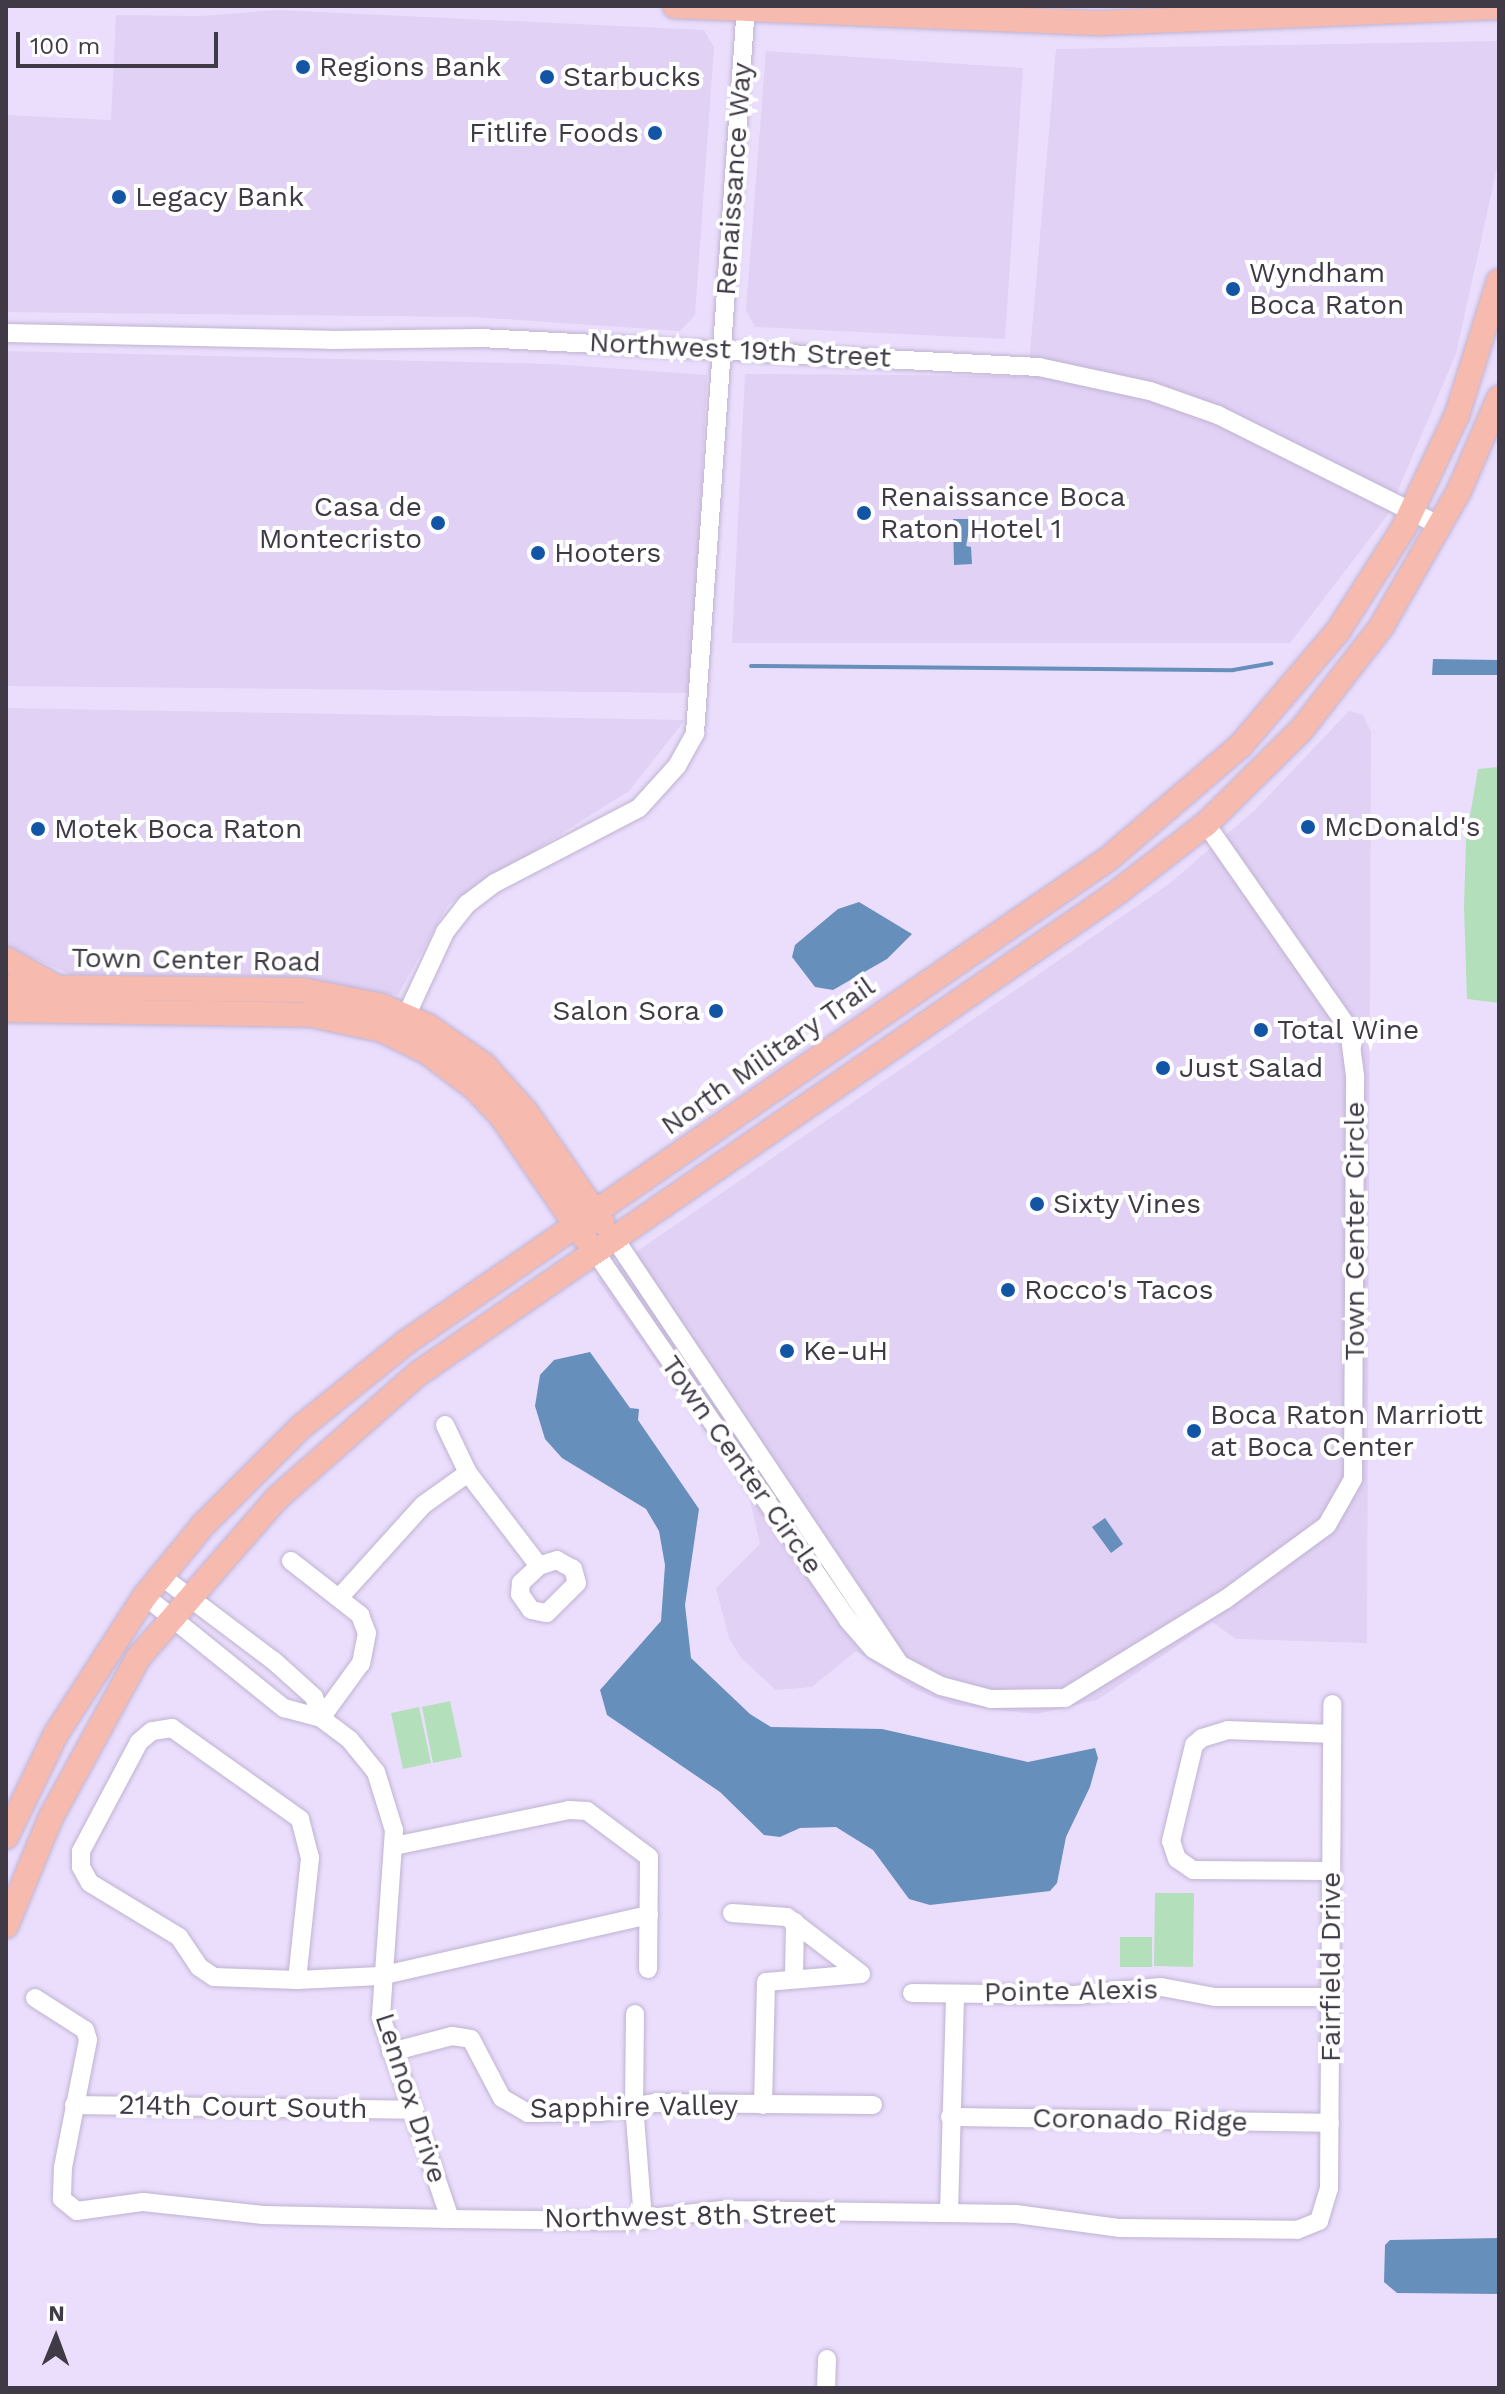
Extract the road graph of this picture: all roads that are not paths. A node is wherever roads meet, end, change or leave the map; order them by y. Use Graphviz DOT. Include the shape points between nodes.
graph roads {
  1 [pos="675,6"];
  2 [pos="1495,7"];
  3 [pos="746,8"];
  4 [pos="1499,281"];
  5 [pos="6,333"];
  6 [pos="724,349"];
  7 [pos="1499,398"];
  8 [pos="1413,511"];
  9 [pos="1441,526"];
  10 [pos="1206,824"];
  11 [pos="1007,929"];
  12 [pos="969,954"];
  13 [pos="6,959"];
  14 [pos="984,984"];
  15 [pos="6,987"];
  16 [pos="57,987"];
  17 [pos="6,1010"];
  18 [pos="930,1021"];
  19 [pos="402,1026"];
  20 [pos="585,1218"];
  21 [pos="605,1246"];
  22 [pos="445,1425"];
  23 [pos="468,1473"];
  24 [pos="291,1561"];
  25 [pos="539,1566"];
  26 [pos="161,1576"];
  27 [pos="145,1596"];
  28 [pos="187,1596"];
  29 [pos="339,1598"];
  30 [pos="170,1616"];
  31 [pos="1332,1704"];
  32 [pos="321,1718"];
  33 [pos="1332,1734"];
  34 [pos="6,1837"];
  35 [pos="394,1846"];
  36 [pos="1331,1871"];
  37 [pos="732,1913"];
  38 [pos="649,1915"];
  39 [pos="795,1922"];
  40 [pos="6,1926"];
  41 [pos="648,1969"];
  42 [pos="380,1976"];
  43 [pos="794,1976"];
  44 [pos="297,1980"];
  45 [pos="912,1993"];
  46 [pos="955,1994"];
  47 [pos="1331,1997"];
  48 [pos="35,1998"];
  49 [pos="635,2014"];
  50 [pos="391,2052"];
  51 [pos="74,2105"];
  52 [pos="634,2105"];
  53 [pos="763,2105"];
  54 [pos="873,2105"];
  55 [pos="412,2110"];
  56 [pos="950,2117"];
  57 [pos="1330,2123"];
  58 [pos="949,2213"];
  59 [pos="450,2219"];
  60 [pos="643,2220"];
  61 [pos="1314,2225"];
  62 [pos="827,2359"];
  63 [pos="826,2388"];
  1 -- 3 [label="main road"];
  2 -- 3 [label="main road" via="1102,23"];
  3 -- 6 [label="street, Renaissance Way"];
  4 -- 8 [label="main road, North Military Trail" via="1457,415"];
  5 -- 6 [label="street, Northwest 19th Street" via="480,338"];
  6 -- 8 [label="street, Northwest 19th Street" via="984,362 1117,383 1252,428"];
  6 -- 19 [label="street, Renaissance Way" via="702,683 690,744 659,788 603,830 505,878 467,904 445,932"];
  7 -- 9 [label="main road"];
  8 -- 9 [label="street, Northwest 19th Street"];
  8 -- 11 [label="main road, North Military Trail" via="1338,631 1241,745 1148,828"];
  9 -- 10 [label="main road" via="1349,671 1269,764"];
  10 -- 14 [label="main road"];
  10 -- 21 [label="street, Town Center Circle" via="1349,1029 1352,1041 1355,1468 1350,1489 1319,1532 1213,1607 1065,1698 991,1699 941,1686 873,1649 848,1620"];
  11 -- 12 [label="main road, North Military Trail"];
  11 -- 14 [label="main road"];
  12 -- 18 [label="main road"];
  12 -- 20 [label="main road, North Military Trail"];
  13 -- 16 [label="main road"];
  14 -- 18 [label="main road"];
  15 -- 16 [label="main road, Town Center Road"];
  16 -- 19 [label="main road, Town Center Road" via="302,990 352,997"];
  17 -- 19 [label="main road, Town Center Road" via="312,1015"];
  18 -- 21 [label="main road"];
  19 -- 20 [label="main road, Town Center Road" via="482,1095"];
  20 -- 21 [label="main road, Town Center Road"];
  20 -- 26 [label="main road, North Military Trail" via="405,1343 301,1427 204,1524"];
  21 -- 28 [label="main road" via="419,1373 364,1418 277,1498"];
  22 -- 23 [label="street"];
  23 -- 25 [label="street"];
  23 -- 29 [label="street" via="423,1505"];
  24 -- 29 [label="street"];
  26 -- 27 [label="main road, North Military Trail"];
  26 -- 28 [label="street, Lennox Drive"];
  27 -- 30 [label="street, Lennox Drive"];
  27 -- 34 [label="main road, North Military Trail" via="56,1734"];
  28 -- 30 [label="main road"];
  28 -- 32 [label="street, Lennox Drive" via="291,1676 314,1697"];
  29 -- 32 [label="street" via="360,1615 368,1644 361,1663"];
  30 -- 32 [label="street, Lennox Drive" via="284,1708"];
  30 -- 40 [label="main road" via="138,1658 79,1761"];
  31 -- 33 [label="street, Fairfield Drive"];
  32 -- 35 [label="street, Lennox Drive" via="350,1740 376,1772 391,1810"];
  33 -- 36 [label="street, Fairfield Drive"];
  33 -- 36 [label="street" via="1228,1730 1202,1738 1194,1745 1171,1841 1177,1859 1193,1870"];
  35 -- 38 [label="street" via="569,1810 587,1811 644,1848 651,1867"];
  35 -- 42 [label="street, Lennox Drive"];
  36 -- 47 [label="street, Fairfield Drive"];
  37 -- 39 [label="street"];
  38 -- 41 [label="street"];
  38 -- 42 [label="street, Lennox Drive"];
  39 -- 43 [label="street"];
  39 -- 43 [label="street" via="861,1974"];
  42 -- 44 [label="street"];
  42 -- 50 [label="street, Lennox Drive" via="381,2017"];
  43 -- 53 [label="street" via="766,1982"];
  44 -- 44 [label="street" via="310,1858 300,1819 172,1728 152,1731 139,1742 81,1851 81,1867 90,1883 170,1930 206,1974"];
  45 -- 46 [label="street, Pointe Alexis"];
  46 -- 47 [label="street, Pointe Alexis" via="1074,1995 1161,1987 1215,1997"];
  46 -- 56 [label="street"];
  47 -- 57 [label="street, Fairfield Drive"];
  48 -- 51 [label="street" via="85,2030"];
  49 -- 52 [label="street"];
  50 -- 52 [label="street, Sapphire Valley" via="462,2035 479,2045 502,2098 518,2111 600,2112"];
  50 -- 55 [label="street, Lennox Drive"];
  51 -- 55 [label="street, 214th Court South"];
  51 -- 59 [label="street, Northwest 8th Street" via="63,2167 67,2207 77,2211 143,2202 263,2215"];
  52 -- 53 [label="street, Sapphire Valley"];
  52 -- 60 [label="street"];
  53 -- 54 [label="street, Sapphire Valley"];
  55 -- 59 [label="street, Lennox Drive"];
  56 -- 57 [label="street, Coronado Ridge"];
  56 -- 58 [label="street"];
  57 -- 61 [label="street, Fairfield Drive" via="1329,2188 1324,2212"];
  58 -- 60 [label="street, Northwest 8th Street" via="722,2210"];
  58 -- 61 [label="street, Northwest 8th Street" via="1039,2216 1120,2228 1297,2230"];
  59 -- 60 [label="street, Northwest 8th Street"];
  62 -- 63 [label="street"];
}
